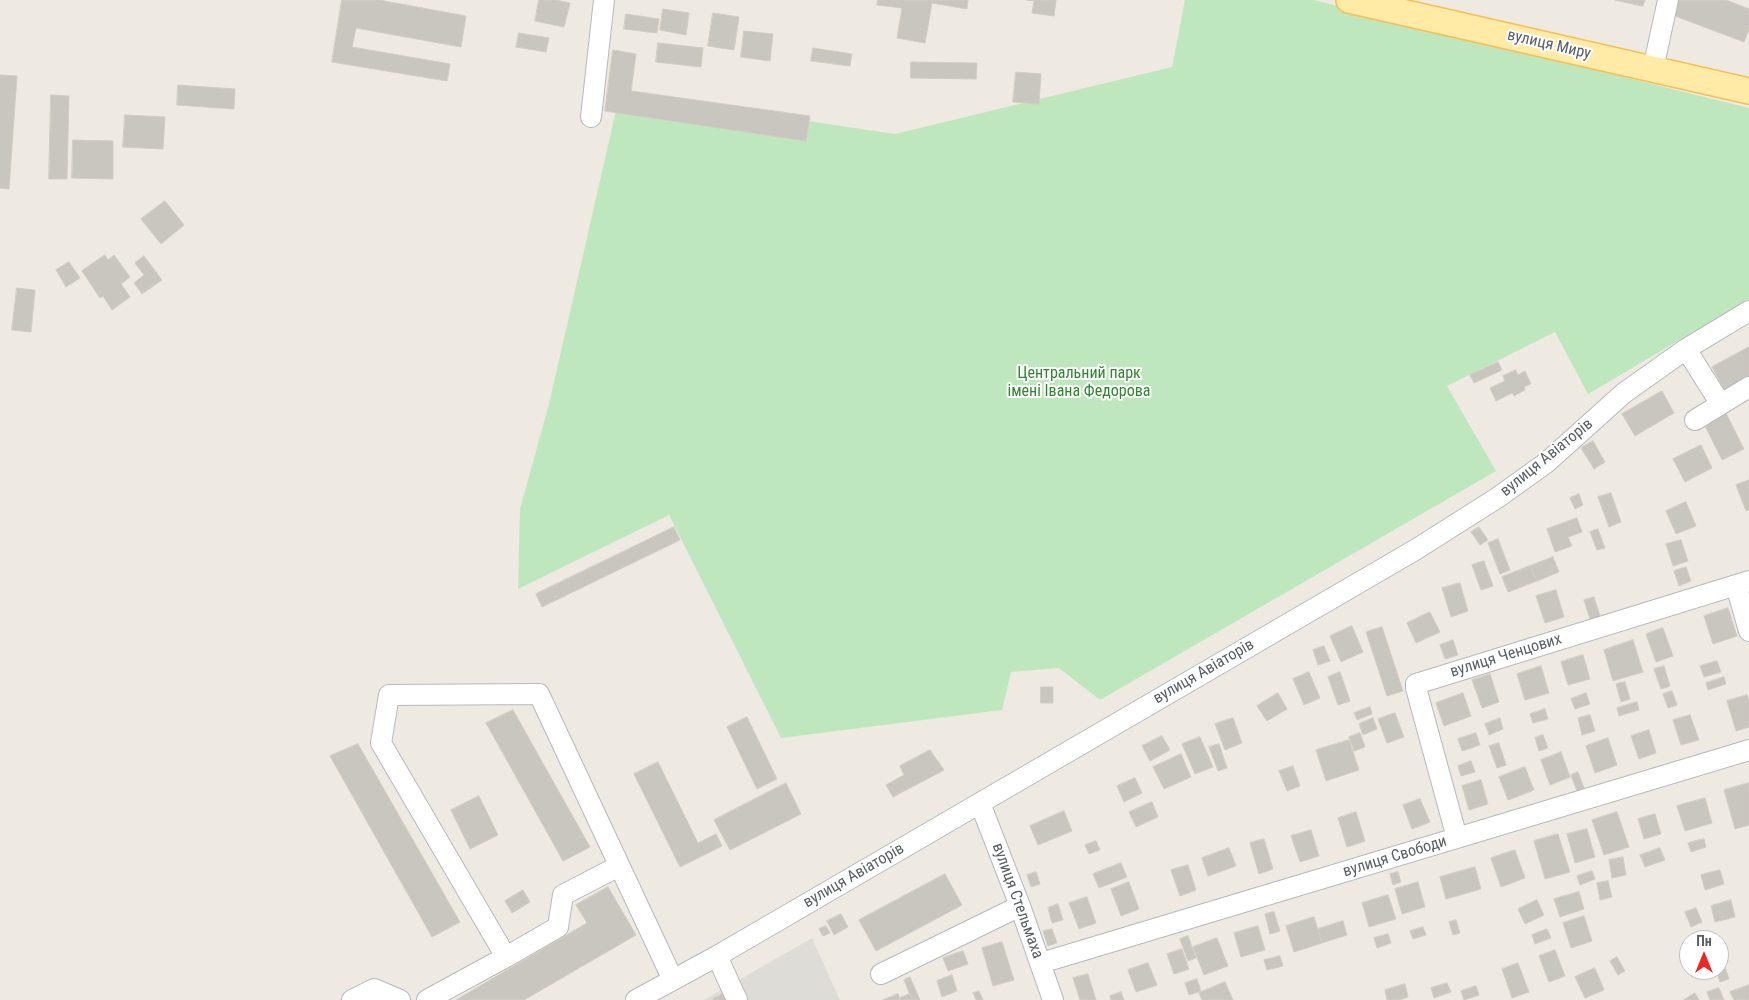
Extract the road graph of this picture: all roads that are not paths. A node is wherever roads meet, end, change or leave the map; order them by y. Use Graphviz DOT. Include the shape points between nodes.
graph roads {
  1 [pos="604,0"];
  2 [pos="1349,0"];
  3 [pos="1668,0"];
  4 [pos="1423,8"];
  5 [pos="1653,69"];
  6 [pos="1749,91"];
  7 [pos="591,117"];
  8 [pos="1749,312"];
  9 [pos="1686,348"];
  10 [pos="1749,387"];
  11 [pos="1720,403"];
  12 [pos="1695,420"];
  13 [pos="1742,583"];
  14 [pos="1749,631"];
  15 [pos="1749,750"];
  16 [pos="980,803"];
  17 [pos="1457,838"];
  18 [pos="619,866"];
  19 [pos="1020,906"];
  20 [pos="717,956"];
  21 [pos="506,957"];
  22 [pos="1041,963"];
  23 [pos="881,974"];
  24 [pos="673,980"];
  25 [pos="352,1000"];
  26 [pos="400,1000"];
  27 [pos="427,1000"];
  28 [pos="636,1000"];
  29 [pos="737,1000"];
  30 [pos="1053,1000"];
  1 -- 7 [label="street"];
  2 -- 4 [label="main road, вулиця Миру"];
  3 -- 5 [label="street"];
  4 -- 5 [label="main road, вулиця Миру"];
  5 -- 6 [label="main road, вулиця Миру"];
  8 -- 9 [label="street, вулиця Авіаторів"];
  9 -- 11 [label="street"];
  9 -- 16 [label="street, вулиця Авіаторів" via="1624,393 1546,463 1489,504"];
  10 -- 11 [label="street"];
  11 -- 12 [label="street"];
  13 -- 14 [label="street"];
  13 -- 17 [label="street, вулиця Ченцових" via="1416,684"];
  15 -- 17 [label="street, вулиця Свободи"];
  16 -- 19 [label="street, вулиця Стельмаха"];
  16 -- 20 [label="street, вулиця Авіаторів"];
  17 -- 22 [label="street, вулиця Свободи"];
  18 -- 21 [label="street" via="563,895 558,927"];
  18 -- 21 [label="street" via="539,694 389,695 381,743"];
  18 -- 24 [label="street"];
  19 -- 22 [label="street, вулиця Стельмаха"];
  19 -- 23 [label="street"];
  20 -- 24 [label="street, вулиця Авіаторів"];
  20 -- 29 [label="street"];
  21 -- 27 [label="street"];
  22 -- 30 [label="street, вулиця Стельмаха"];
  24 -- 28 [label="street, вулиця Авіаторів"];
  25 -- 26 [label="street" via="374,989"];
}
